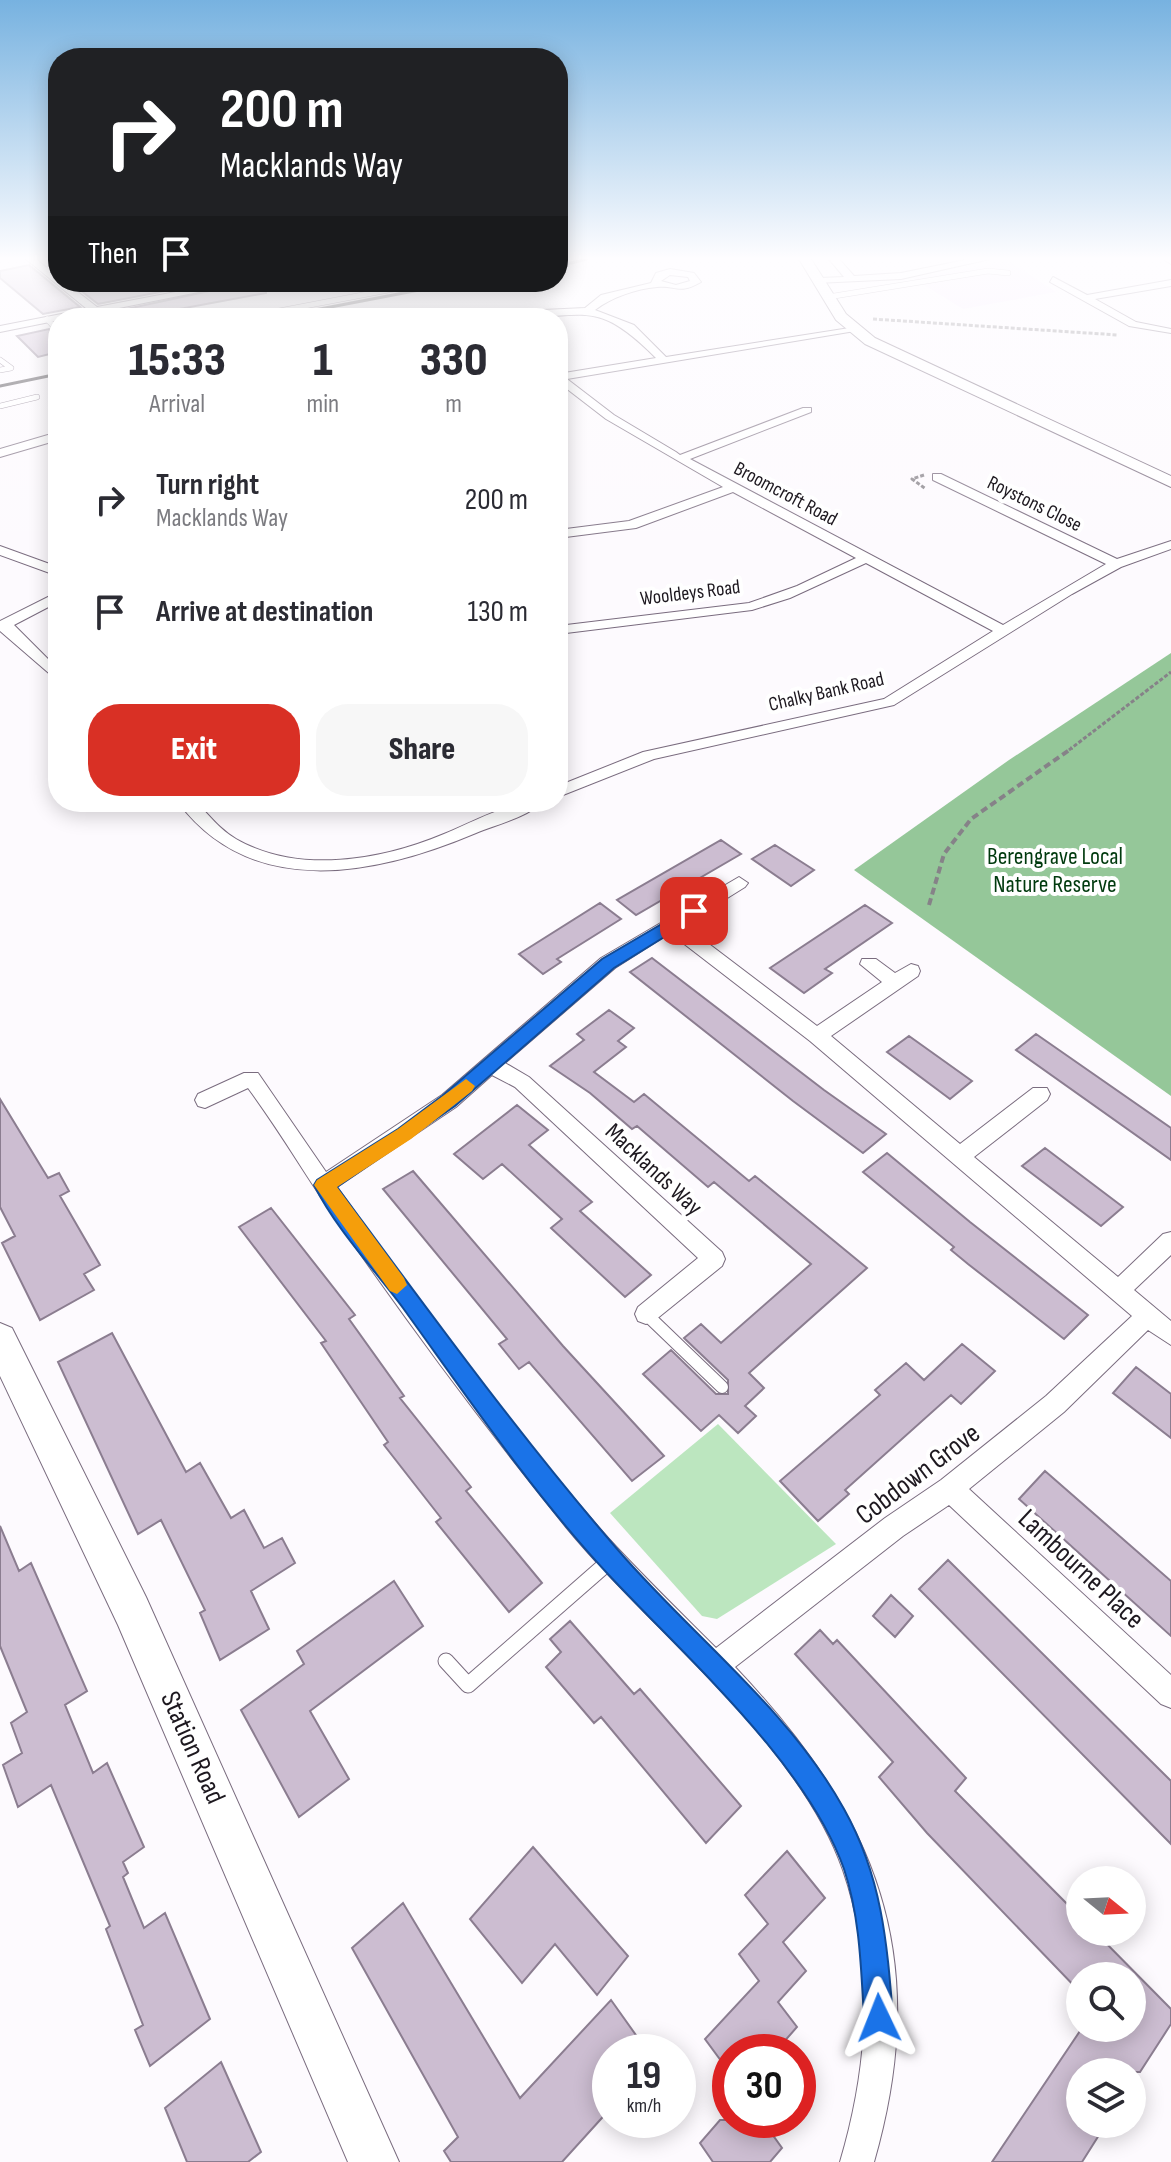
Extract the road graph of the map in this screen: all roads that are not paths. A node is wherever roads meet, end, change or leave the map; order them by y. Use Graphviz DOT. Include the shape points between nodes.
graph roads {
  1 [pos="0,360"];
  2 [pos="652,360"];
  3 [pos="908,360"];
  4 [pos="0,370"];
  5 [pos="568,375"];
  6 [pos="568,384"];
  7 [pos="37,397"];
  8 [pos="0,406"];
  9 [pos="808,411"];
  10 [pos="48,440"];
  11 [pos="0,453"];
  12 [pos="680,459"];
  13 [pos="934,476"];
  14 [pos="1168,477"];
  15 [pos="733,488"];
  16 [pos="568,530"];
  17 [pos="1171,545"];
  18 [pos="0,550"];
  19 [pos="866,558"];
  20 [pos="1116,564"];
  21 [pos="48,568"];
  22 [pos="48,601"];
  23 [pos="2,626"];
  24 [pos="568,628"];
  25 [pos="1003,631"];
  26 [pos="48,668"];
  27 [pos="568,788"];
  28 [pos="197,812"];
  29 [pos="510,812"];
  30 [pos="739,883"];
  31 [pos="672,925"];
  32 [pos="869,964"];
  33 [pos="817,1036"];
  34 [pos="490,1064"];
  35 [pos="1040,1094"];
  36 [pos="205,1100"];
  37 [pos="960,1156"];
  38 [pos="324,1185"];
  39 [pos="1171,1241"];
  40 [pos="1118,1291"];
  41 [pos="646,1314"];
  42 [pos="1147,1316"];
  43 [pos="1171,1335"];
  44 [pos="2,1347"];
  45 [pos="722,1387"];
  46 [pos="950,1489"];
  47 [pos="611,1560"];
  48 [pos="446,1661"];
  49 [pos="713,1667"];
  50 [pos="1171,1694"];
  51 [pos="374,2162"];
  52 [pos="857,2162"];
  1 -- 4 [label="lane" via="11,368"];
  2 -- 5 [label="street"];
  3 -- 14 [label="street"];
  6 -- 12 [label="street, Broomcroft Road"];
  7 -- 8 [label="lane"];
  9 -- 12 [label="street"];
  10 -- 11 [label="street"];
  12 -- 15 [label="street, Broomcroft Road"];
  13 -- 20 [label="street, Roystons Close"];
  15 -- 16 [label="street" via="631,525"];
  15 -- 19 [label="street, Broomcroft Road"];
  17 -- 20 [label="street, Chalky Bank Road"];
  18 -- 21 [label="street"];
  19 -- 24 [label="street, Wooldeys Road" via="780,598 736,610"];
  19 -- 25 [label="street, Broomcroft Road"];
  20 -- 25 [label="street, Chalky Bank Road"];
  22 -- 23 [label="street"];
  23 -- 26 [label="street"];
  25 -- 27 [label="street, Chalky Bank Road" via="889,702 649,755"];
  28 -- 29 [label="street" via="227,840 261,856 305,865 352,866 390,861"];
  30 -- 31 [label="street"];
  31 -- 33 [label="street"];
  31 -- 34 [label="street" via="608,963"];
  32 -- 33 [label="street" via="903,976"];
  33 -- 37 [label="street"];
  34 -- 38 [label="street" via="405,1134"];
  34 -- 41 [label="street, Macklands Way" via="522,1082 714,1259"];
  35 -- 37 [label="street"];
  36 -- 38 [label="street" via="251,1078"];
  37 -- 40 [label="street"];
  38 -- 47 [label="street" via="503,1428"];
  39 -- 40 [label="street"];
  40 -- 42 [label="street"];
  41 -- 45 [label="lane"];
  42 -- 43 [label="street"];
  42 -- 46 [label="street, Cobdown Grove" via="1055,1404"];
  44 -- 51 [label="main road, Station Road" via="139,1625"];
  46 -- 49 [label="street, Cobdown Grove"];
  46 -- 50 [label="street, Lambourne Place"];
  47 -- 48 [label="lane" via="468,1685"];
  47 -- 49 [label="street"];
  49 -- 52 [label="street" via="812,1783 857,1866 872,1924 879,2018 874,2084"];
}
